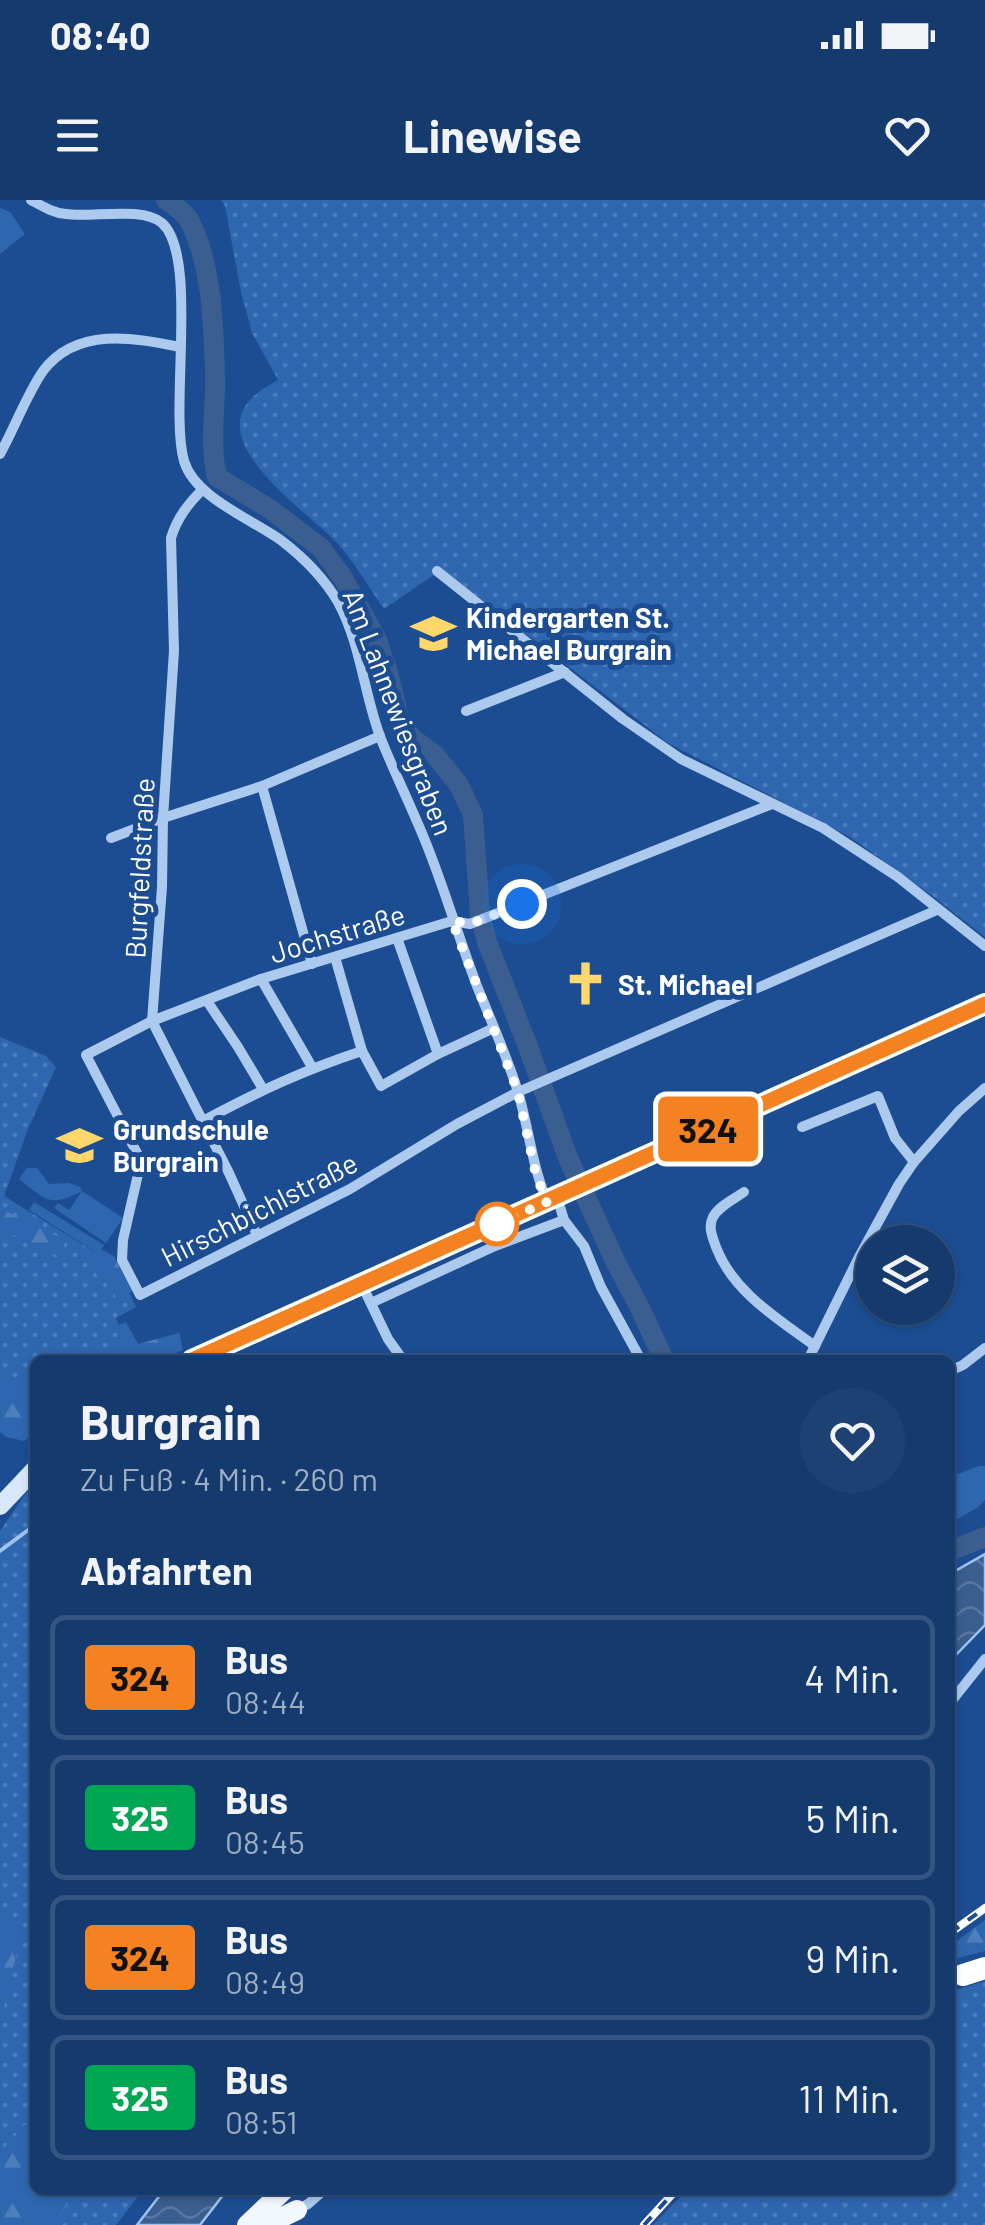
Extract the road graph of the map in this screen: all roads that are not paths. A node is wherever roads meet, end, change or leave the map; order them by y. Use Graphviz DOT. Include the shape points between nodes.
graph roads {
  1 [pos="31,200"];
  2 [pos="180,347"];
  3 [pos="0,454"];
  4 [pos="203,490"];
  5 [pos="438,571"];
  6 [pos="565,672"];
  7 [pos="466,711"];
  8 [pos="380,736"];
  9 [pos="262,786"];
  10 [pos="772,804"];
  11 [pos="163,818"];
  12 [pos="112,838"];
  13 [pos="937,910"];
  14 [pos="452,921"];
  15 [pos="397,938"];
  16 [pos="985,946"];
  17 [pos="335,957"];
  18 [pos="312,964"];
  19 [pos="261,979"];
  20 [pos="206,1002"];
  21 [pos="985,1004"];
  22 [pos="152,1021"];
  23 [pos="494,1028"];
  24 [pos="362,1051"];
  25 [pos="438,1054"];
  26 [pos="86,1056"];
  27 [pos="312,1067"];
  28 [pos="985,1088"];
  29 [pos="263,1089"];
  30 [pos="518,1092"];
  31 [pos="203,1121"];
  32 [pos="802,1127"];
  33 [pos="914,1162"];
  34 [pos="744,1192"];
  35 [pos="552,1199"];
  36 [pos="564,1220"];
  37 [pos="257,1235"];
  38 [pos="362,1285"];
  39 [pos="372,1304"];
  40 [pos="985,1348"];
  41 [pos="203,1355"];
  42 [pos="399,1355"];
  43 [pos="637,1355"];
  44 [pos="812,1355"];
  45 [pos="955,1369"];
  46 [pos="30,1474"];
  47 [pos="0,1506"];
  48 [pos="985,1659"];
  49 [pos="955,1697"];
  50 [pos="268,2195"];
  51 [pos="279,2195"];
  52 [pos="318,2195"];
  53 [pos="296,2210"];
  54 [pos="246,2225"];
  55 [pos="266,2225"];
  1 -- 2 [label="street" via="66,214 136,215 165,225 178,268"];
  2 -- 3 [label="street" via="126,338 75,345 44,371"];
  2 -- 4 [label="street" via="181,448"];
  4 -- 8 [label="street, Am Lahnewiesgraben" via="281,540 324,583 355,646"];
  4 -- 11 [label="street, Burgfeldstraße" via="171,538 174,651"];
  5 -- 6 [label="street"];
  6 -- 7 [label="street"];
  6 -- 10 [label="street" via="681,760"];
  8 -- 9 [label="street"];
  8 -- 14 [label="street, Am Lahnewiesgraben"];
  9 -- 11 [label="street"];
  9 -- 18 [label="street"];
  10 -- 13 [label="street" via="859,850"];
  10 -- 14 [label="street, Jochstraße" via="490,917"];
  11 -- 12 [label="street"];
  11 -- 22 [label="street, Burgfeldstraße"];
  13 -- 16 [label="street"];
  13 -- 30 [label="street, Hirschbichlstraße"];
  14 -- 15 [label="street, Jochstraße"];
  14 -- 23 [label="street, Am Lahnewiesgraben"];
  15 -- 17 [label="street, Jochstraße"];
  15 -- 25 [label="street"];
  17 -- 18 [label="street, Jochstraße"];
  17 -- 24 [label="street"];
  18 -- 19 [label="street, Jochstraße"];
  19 -- 20 [label="street, Jochstraße"];
  19 -- 27 [label="street"];
  20 -- 22 [label="street, Jochstraße"];
  20 -- 29 [label="street"];
  21 -- 35 [label="street"];
  22 -- 26 [label="street, Jochstraße"];
  22 -- 31 [label="street"];
  23 -- 25 [label="street"];
  23 -- 30 [label="street, Am Lahnewiesgraben"];
  24 -- 25 [label="street" via="380,1086"];
  24 -- 27 [label="street"];
  26 -- 37 [label="street, Hirschbichlstraße" via="138,1156 122,1260 140,1295"];
  27 -- 29 [label="street"];
  28 -- 33 [label="street"];
  29 -- 31 [label="street"];
  30 -- 35 [label="street, Am Lahnewiesgraben" via="536,1175"];
  30 -- 37 [label="street, Hirschbichlstraße"];
  31 -- 37 [label="street"];
  32 -- 33 [label="street" via="878,1096 895,1138"];
  33 -- 44 [label="street"];
  34 -- 44 [label="street" via="712,1218 719,1254 740,1286"];
  35 -- 36 [label="street, Am Lahnewiesgraben"];
  35 -- 38 [label="street"];
  36 -- 39 [label="street"];
  36 -- 43 [label="street, Am Lahnewiesgraben" via="584,1246"];
  38 -- 39 [label="street"];
  38 -- 41 [label="street"];
  39 -- 42 [label="street"];
  40 -- 45 [label="street"];
  46 -- 47 [label="street"];
  48 -- 49 [label="street"];
  50 -- 54 [label="main road"];
  51 -- 54 [label="main road"];
  52 -- 53 [label="street"];
  53 -- 55 [label="main road"];
}
